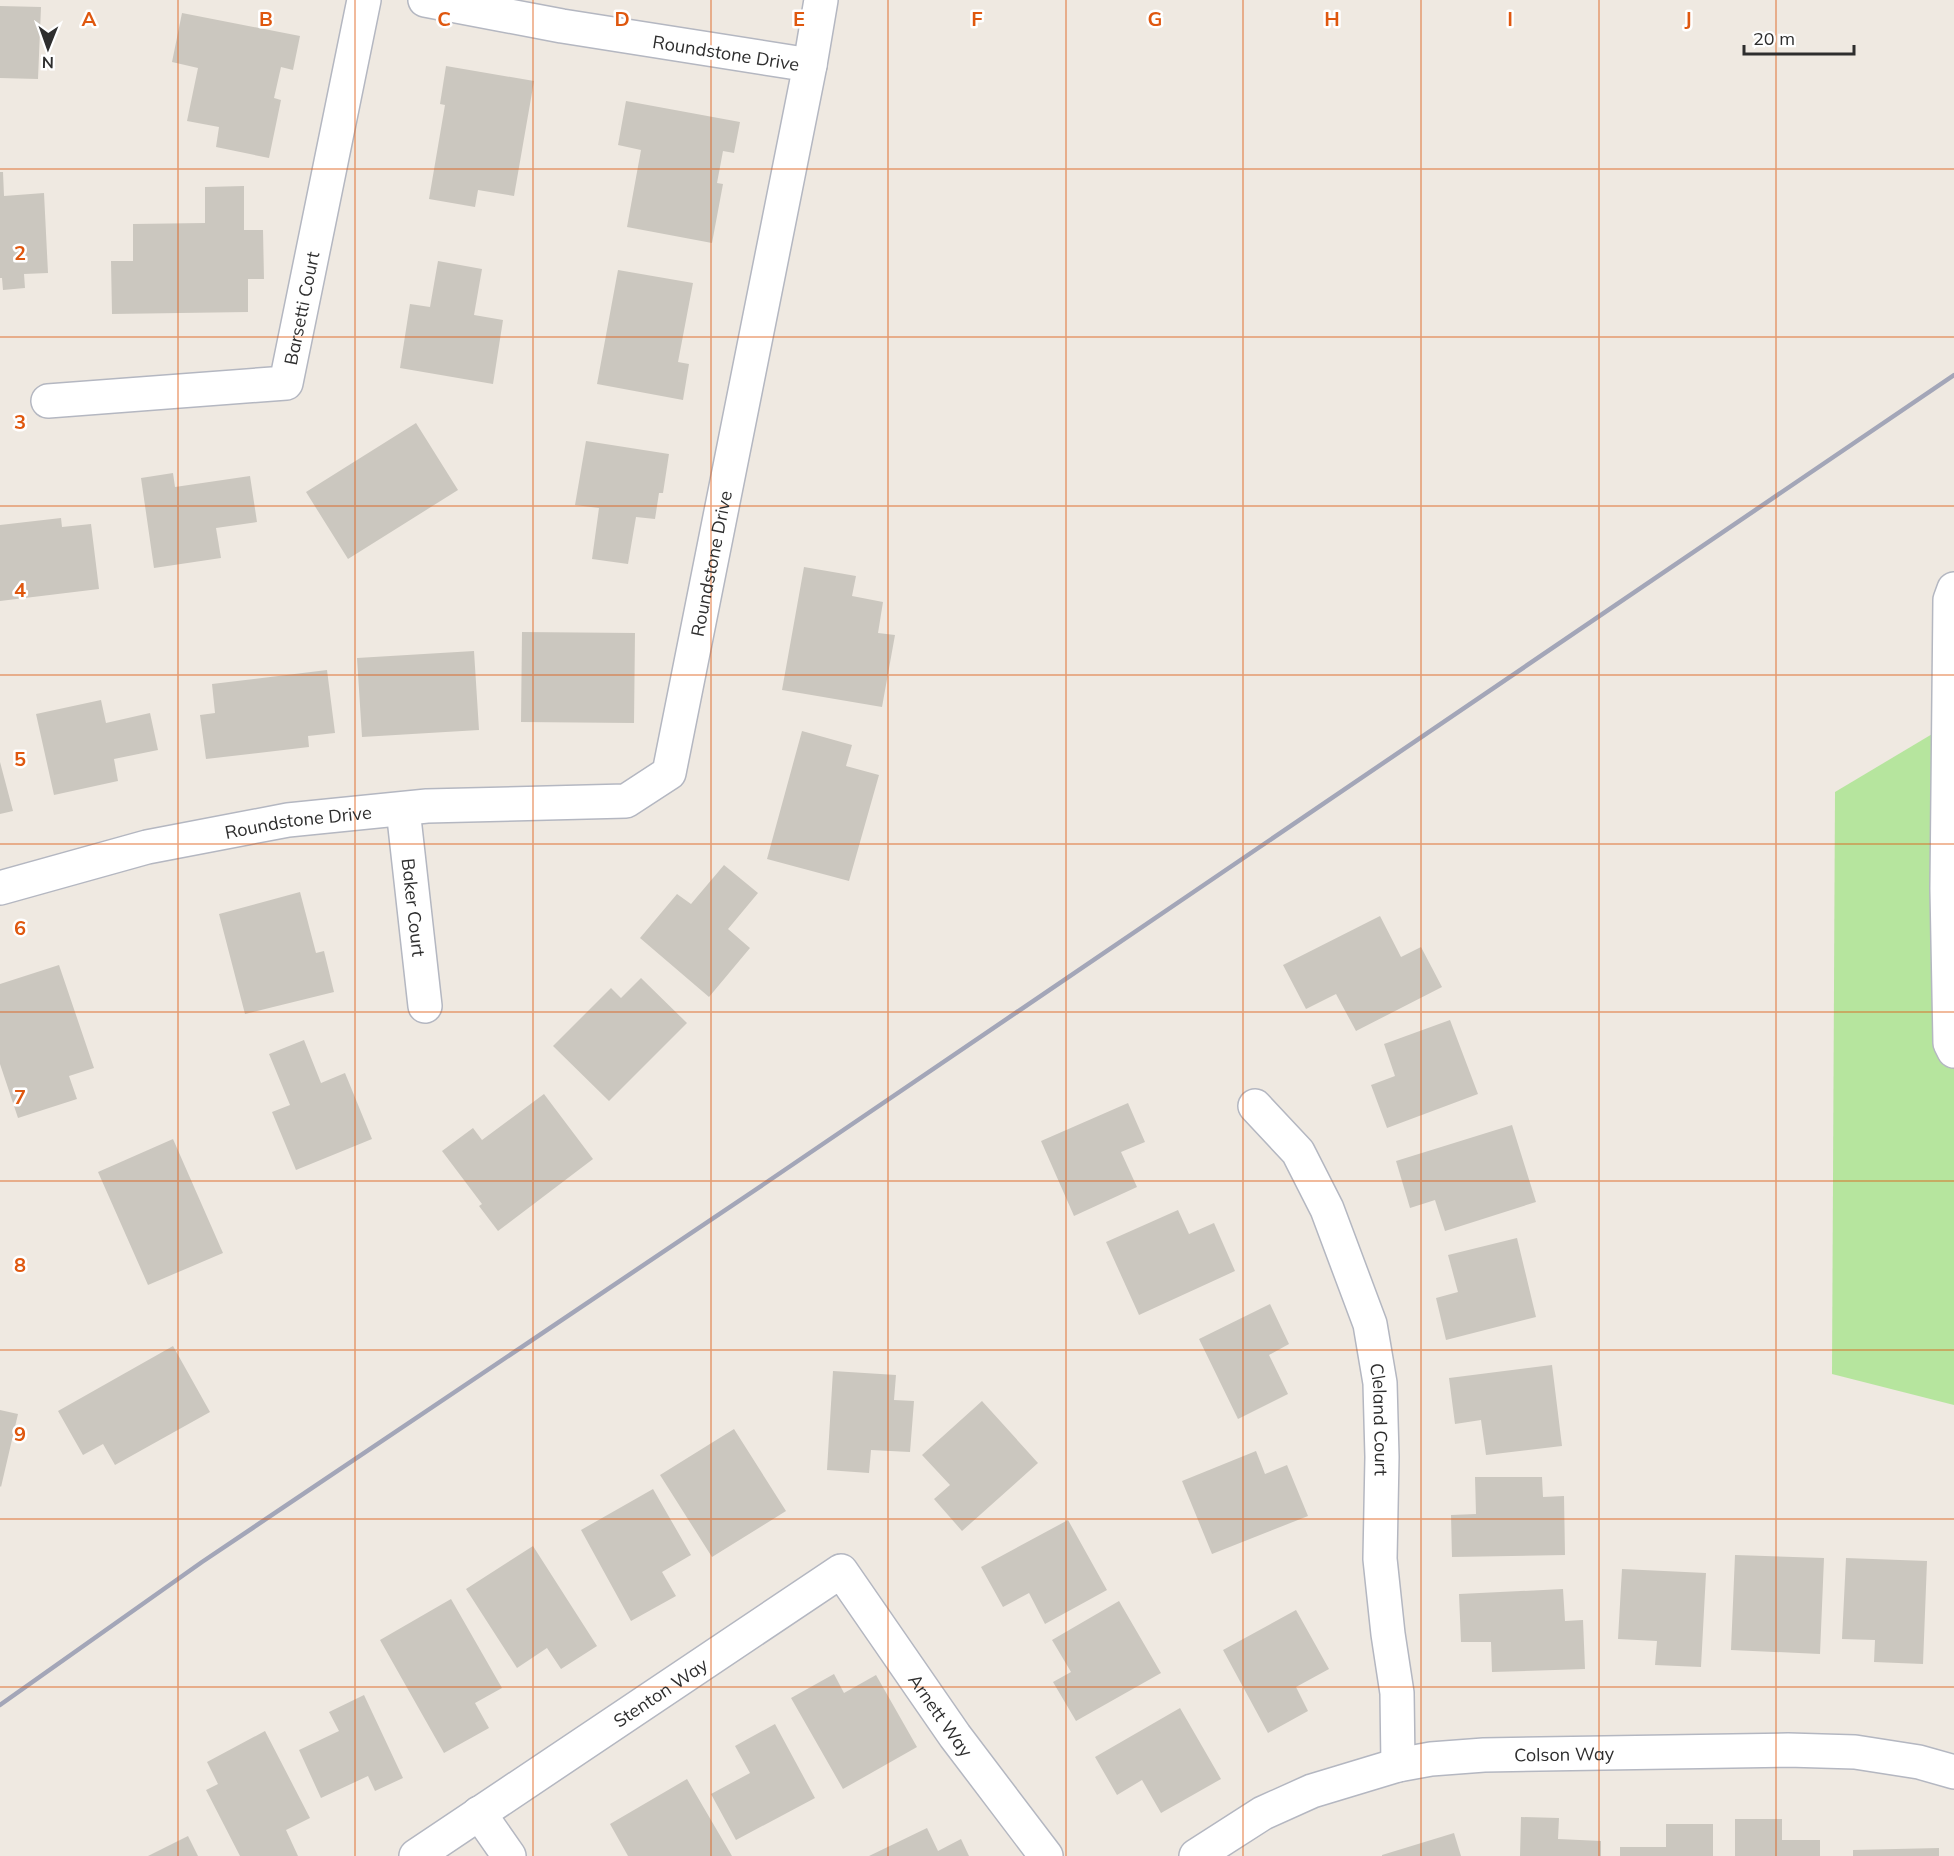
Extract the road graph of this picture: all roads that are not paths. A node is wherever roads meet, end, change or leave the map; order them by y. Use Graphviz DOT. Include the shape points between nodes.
graph roads {
  1 [pos="364,0"];
  2 [pos="425,0"];
  3 [pos="821,0"];
  4 [pos="810,65"];
  5 [pos="48,401"];
  6 [pos="1954,589"];
  7 [pos="403,809"];
  8 [pos="0,888"];
  9 [pos="425,1006"];
  10 [pos="1954,1051"];
  11 [pos="1255,1106"];
  12 [pos="841,1571"];
  13 [pos="1398,1765"];
  14 [pos="1954,1772"];
  15 [pos="479,1813"];
  16 [pos="416,1856"];
  17 [pos="509,1856"];
  18 [pos="1046,1856"];
  19 [pos="1196,1856"];
  1 -- 5 [label="street, Barsetti Court" via="286,383"];
  2 -- 4 [label="street, Roundstone Drive"];
  3 -- 4 [label="street"];
  4 -- 7 [label="street, Roundstone Drive" via="669,772 626,801"];
  6 -- 10 [label="street" via="1950,600 1947,890 1950,1043"];
  7 -- 8 [label="street, Roundstone Drive" via="288,820 147,847"];
  7 -- 9 [label="street, Baker Court"];
  11 -- 13 [label="street, Cleland Court" via="1298,1152 1327,1209 1370,1324 1380,1383 1380,1558 1397,1693"];
  12 -- 15 [label="street, Stenton Way"];
  12 -- 18 [label="street, Arnett Way" via="955,1736"];
  13 -- 14 [label="street, Colson Way" via="1485,1755 1788,1750 1855,1752"];
  13 -- 19 [label="street, Colson Way" via="1312,1791 1263,1813"];
  15 -- 16 [label="street, Stenton Way"];
  15 -- 17 [label="street"];
}
